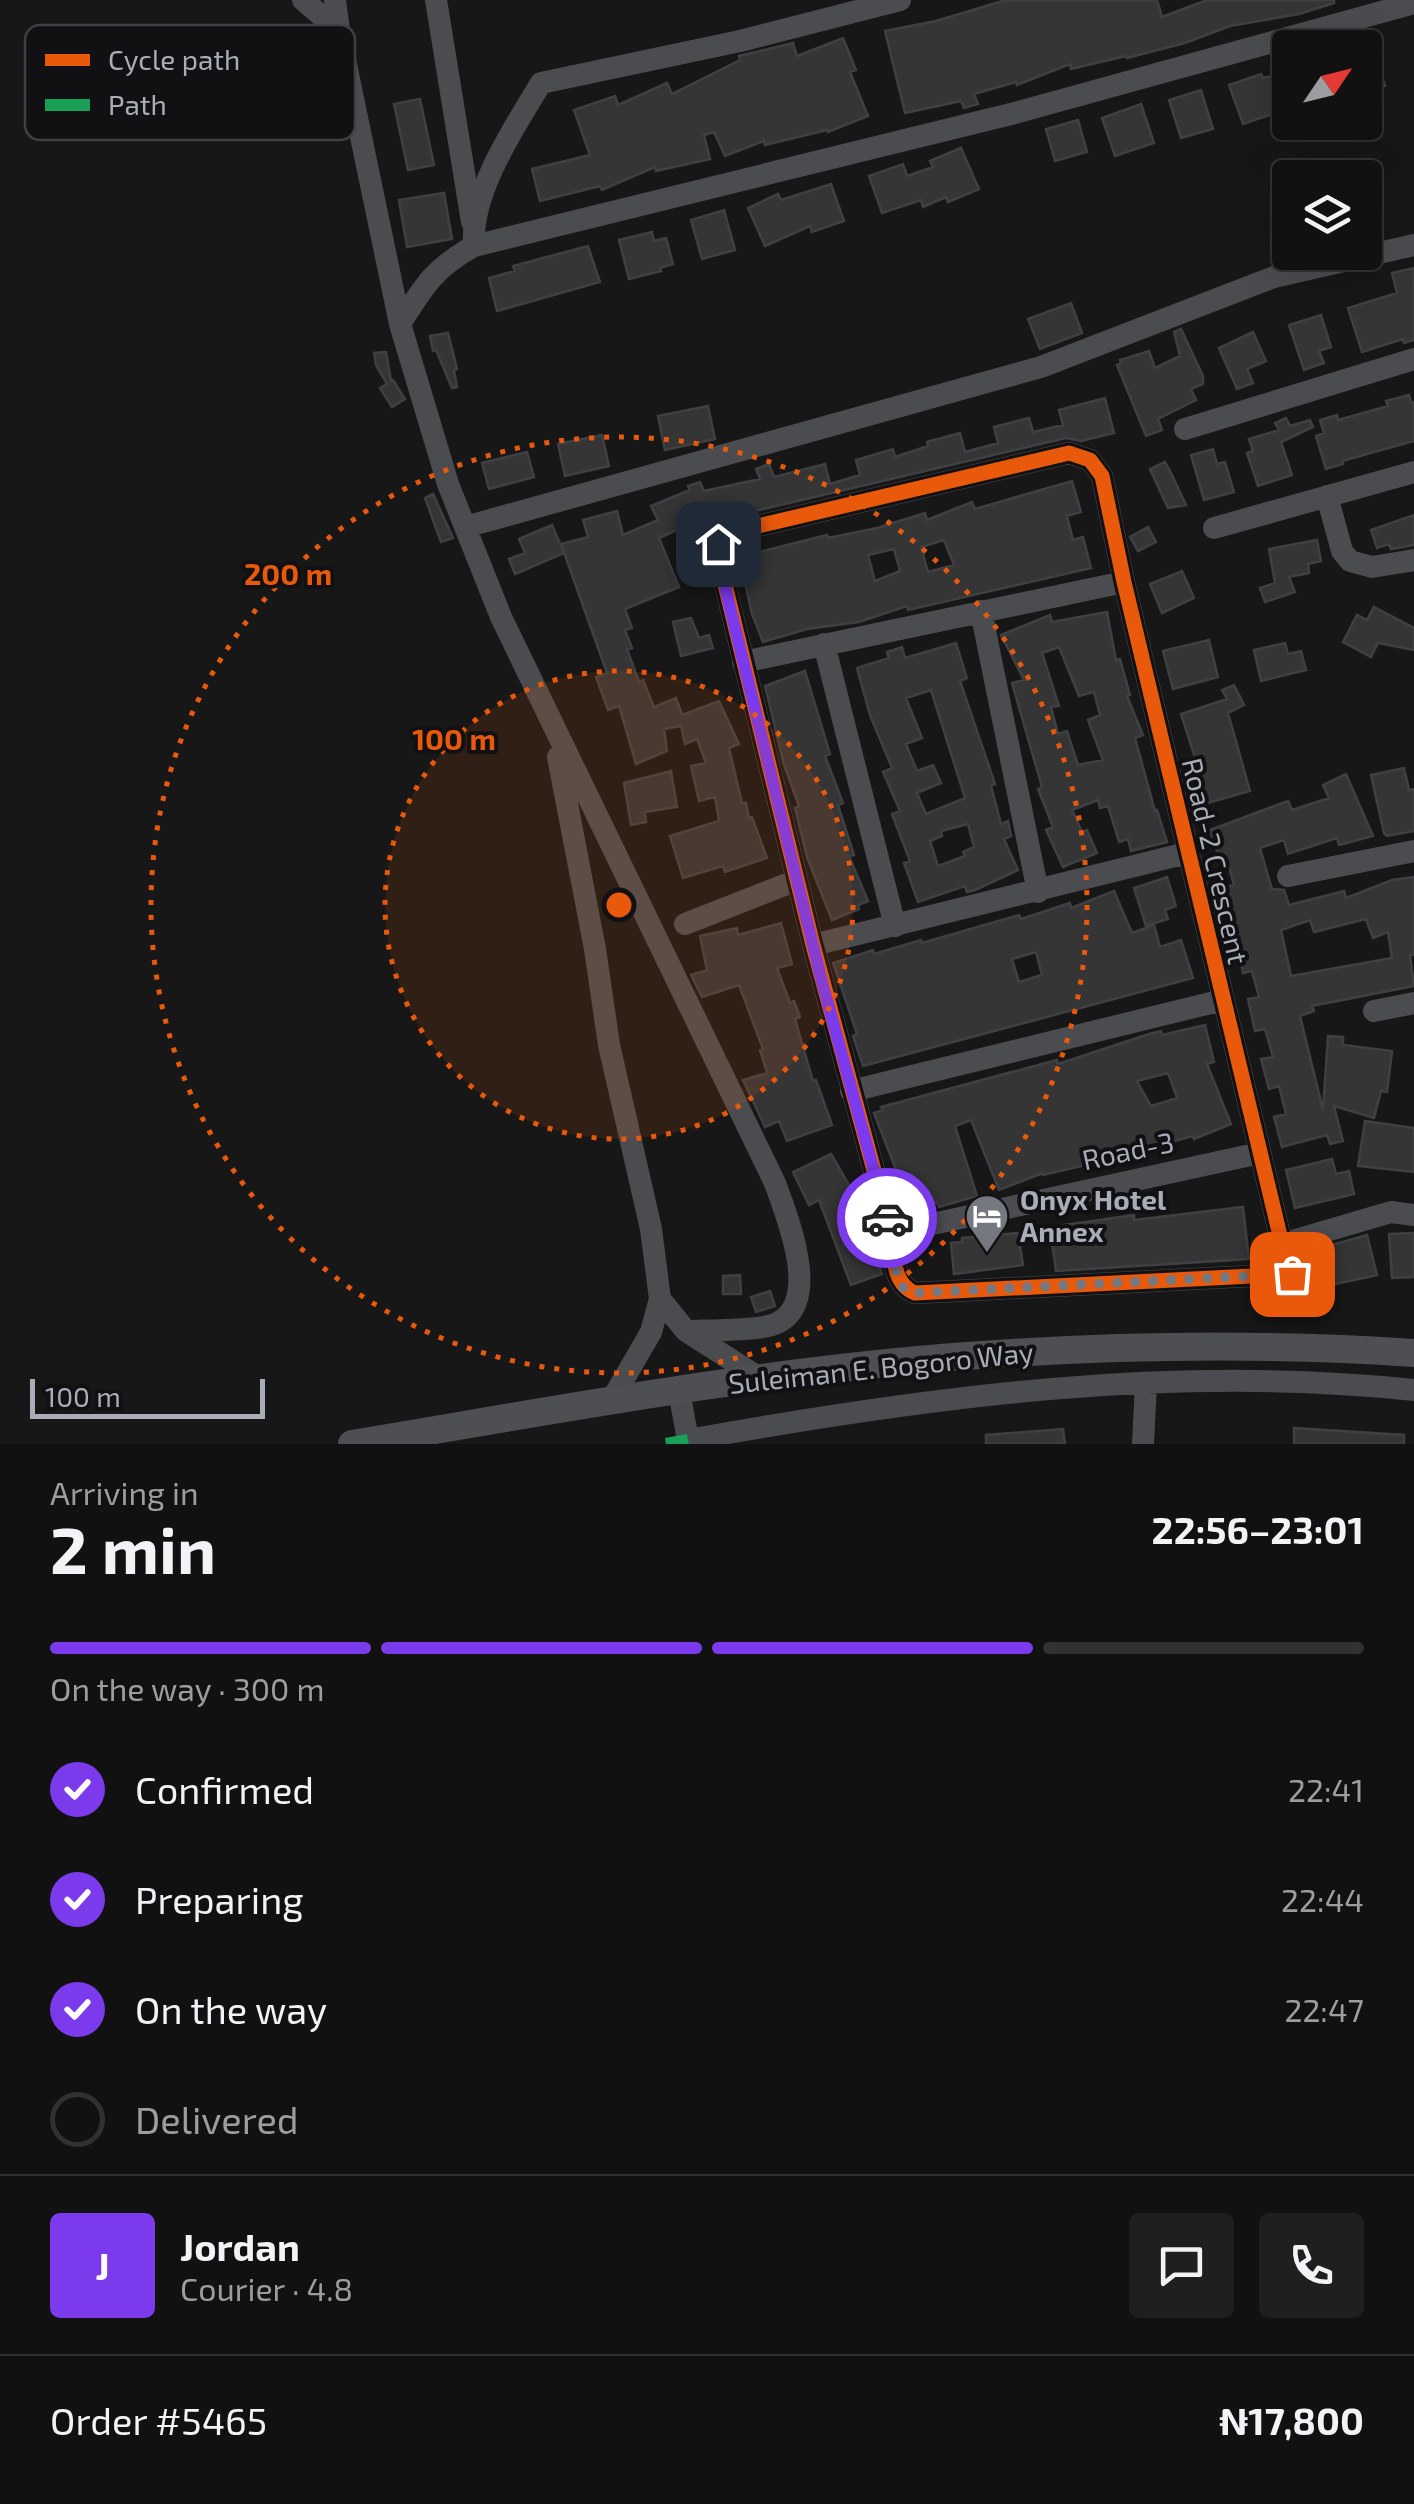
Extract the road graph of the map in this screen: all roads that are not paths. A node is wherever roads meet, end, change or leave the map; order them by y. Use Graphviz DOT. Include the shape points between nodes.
graph roads {
  1 [pos="303,0"];
  2 [pos="335,0"];
  3 [pos="436,0"];
  4 [pos="900,0"];
  5 [pos="1414,3"];
  6 [pos="332,25"];
  7 [pos="338,25"];
  8 [pos="355,108"];
  9 [pos="473,236"];
  10 [pos="1414,245"];
  11 [pos="400,324"];
  12 [pos="1414,359"];
  13 [pos="1185,430"];
  14 [pos="1414,472"];
  15 [pos="1327,496"];
  16 [pos="465,526"];
  17 [pos="1214,528"];
  18 [pos="1414,560"];
  19 [pos="1124,582"];
  20 [pos="981,611"];
  21 [pos="824,644"];
  22 [pos="743,662"];
  23 [pos="551,720"];
  24 [pos="1414,852"];
  25 [pos="1187,853"];
  26 [pos="1288,876"];
  27 [pos="797,880"];
  28 [pos="1038,892"];
  29 [pos="685,924"];
  30 [pos="895,926"];
  31 [pos="813,945"];
  32 [pos="1223,1000"];
  33 [pos="1414,1003"];
  34 [pos="1374,1011"];
  35 [pos="851,1091"];
  36 [pos="1260,1154"];
  37 [pos="1414,1215"];
  38 [pos="891,1233"];
  39 [pos="1282,1244"];
  40 [pos="1292,1274"];
  41 [pos="660,1299"];
  42 [pos="1296,1306"];
  43 [pos="686,1331"];
  44 [pos="1414,1353"];
  45 [pos="761,1379"];
  46 [pos="1146,1383"];
  47 [pos="679,1390"];
  48 [pos="1414,1390"];
  49 [pos="611,1401"];
  50 [pos="352,1444"];
  51 [pos="1144,1444"];
  1 -- 6 [label="street"];
  2 -- 7 [label="street"];
  3 -- 9 [label="street"];
  4 -- 9 [label="street" via="541,83 504,146"];
  5 -- 9 [label="street" via="1015,112"];
  8 -- 11 [label="street"];
  9 -- 11 [label="street" via="429,279"];
  10 -- 16 [label="street" via="1274,277 1042,366"];
  11 -- 16 [label="street"];
  12 -- 13 [label="street"];
  14 -- 15 [label="street"];
  15 -- 17 [label="street"];
  15 -- 18 [label="street" via="1350,562 1372,567"];
  16 -- 23 [label="street"];
  19 -- 20 [label="street"];
  19 -- 22 [label="street, Road-2 Crescent" via="1102,476 1090,460 1070,453 728,533 718,556"];
  19 -- 25 [label="street, Road-2 Crescent"];
  20 -- 21 [label="street"];
  20 -- 28 [label="street"];
  21 -- 22 [label="street"];
  21 -- 30 [label="street"];
  22 -- 27 [label="street"];
  23 -- 41 [label="street"];
  23 -- 43 [label="street" via="790,1225 801,1278 788,1312 774,1325"];
  24 -- 26 [label="street"];
  25 -- 28 [label="street"];
  25 -- 32 [label="street, Road-2 Crescent"];
  27 -- 29 [label="street"];
  27 -- 31 [label="street"];
  28 -- 30 [label="street"];
  30 -- 31 [label="street"];
  31 -- 35 [label="street"];
  32 -- 35 [label="street"];
  32 -- 36 [label="street, Road-2 Crescent"];
  33 -- 34 [label="street"];
  35 -- 38 [label="street"];
  36 -- 38 [label="street, Road-3"];
  36 -- 39 [label="street, Road-2 Crescent"];
  37 -- 39 [label="street" via="1391,1212"];
  38 -- 40 [label="street" via="898,1280 914,1293"];
  39 -- 40 [label="street, Road-2 Crescent"];
  40 -- 42 [label="street, Road-2 Crescent"];
  41 -- 43 [label="street"];
  41 -- 49 [label="street" via="651,1332"];
  43 -- 45 [label="street"];
  44 -- 45 [label="main road, Suleiman E. Bogoro Way" via="1207,1344 1092,1348"];
  45 -- 47 [label="main road, Suleiman E. Bogoro Way"];
  46 -- 47 [label="street, Suleiman E. Bogoro Way" via="918,1402 688,1440"];
  46 -- 48 [label="street, Suleiman E. Bogoro Way" via="1301,1380"];
  46 -- 51 [label="street"];
  47 -- 49 [label="main road, Suleiman E. Bogoro Way"];
  49 -- 50 [label="main road, Suleiman E. Bogoro Way"];
}
